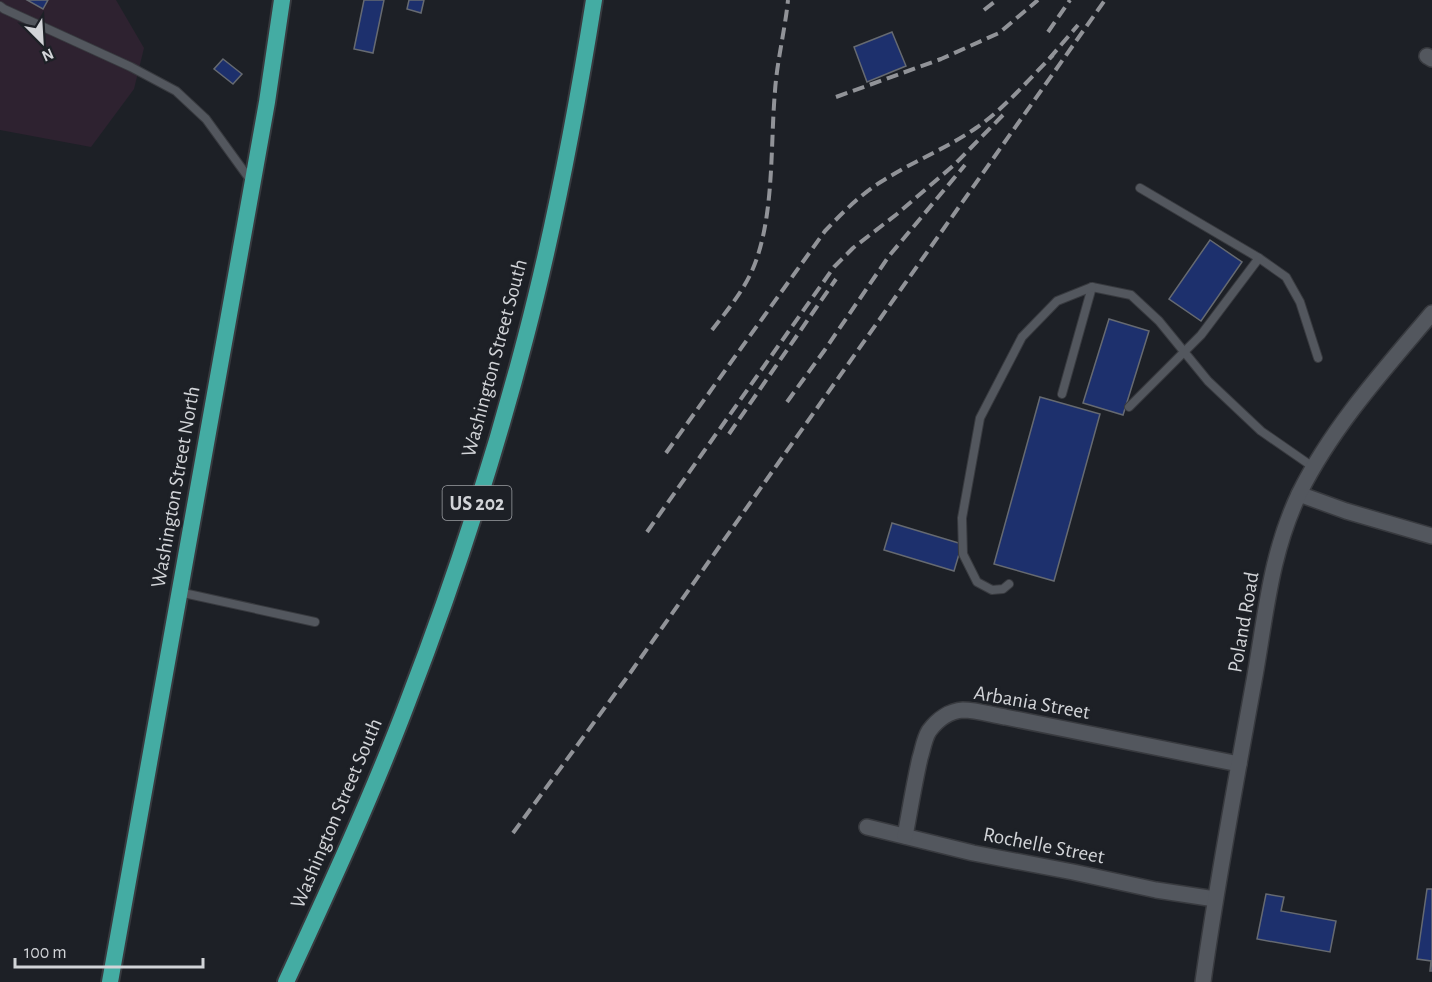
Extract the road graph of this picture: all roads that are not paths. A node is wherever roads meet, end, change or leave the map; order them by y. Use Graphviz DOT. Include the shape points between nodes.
graph roads {
  1 [pos="282,0"];
  2 [pos="594,0"];
  3 [pos="0,6"];
  4 [pos="252,182"];
  5 [pos="1140,188"];
  6 [pos="1259,258"];
  7 [pos="1092,287"];
  8 [pos="1432,314"];
  9 [pos="1184,352"];
  10 [pos="1318,358"];
  11 [pos="1062,394"];
  12 [pos="1129,407"];
  13 [pos="1313,467"];
  14 [pos="1299,494"];
  15 [pos="1431,531"];
  16 [pos="1009,584"];
  17 [pos="179,592"];
  18 [pos="315,622"];
  19 [pos="1239,764"];
  20 [pos="867,827"];
  21 [pos="905,836"];
  22 [pos="1215,899"];
  23 [pos="110,982"];
  24 [pos="286,982"];
  25 [pos="1203,982"];
  1 -- 4 [label="highway, Washington Street North"];
  2 -- 24 [label="highway, Washington Street South / US 202" via="549,238 526,335 480,494 408,702 337,873"];
  3 -- 4 [label="lane" via="176,91 206,119"];
  4 -- 17 [label="highway, Washington Street North"];
  5 -- 6 [label="lane"];
  6 -- 9 [label="lane"];
  6 -- 10 [label="lane" via="1286,277 1300,302"];
  7 -- 9 [label="lane" via="1131,295"];
  7 -- 11 [label="lane"];
  7 -- 16 [label="lane" via="1057,301 1022,337 980,418 962,518 963,554 977,582 992,590"];
  8 -- 13 [label="street, Poland Road" via="1356,406"];
  9 -- 12 [label="lane"];
  9 -- 13 [label="lane" via="1208,381 1261,431"];
  13 -- 14 [label="street, Poland Road"];
  14 -- 15 [label="street" via="1346,511"];
  14 -- 19 [label="street, Poland Road" via="1285,527 1266,600"];
  17 -- 18 [label="lane"];
  17 -- 23 [label="highway, Washington Street North"];
  19 -- 21 [label="street, Arbania Street" via="969,711 952,712 938,721 924,742"];
  19 -- 22 [label="street, Poland Road"];
  20 -- 21 [label="street, Rochelle Street"];
  21 -- 22 [label="street, Rochelle Street" via="973,853"];
  22 -- 25 [label="street, Poland Road"];
}
